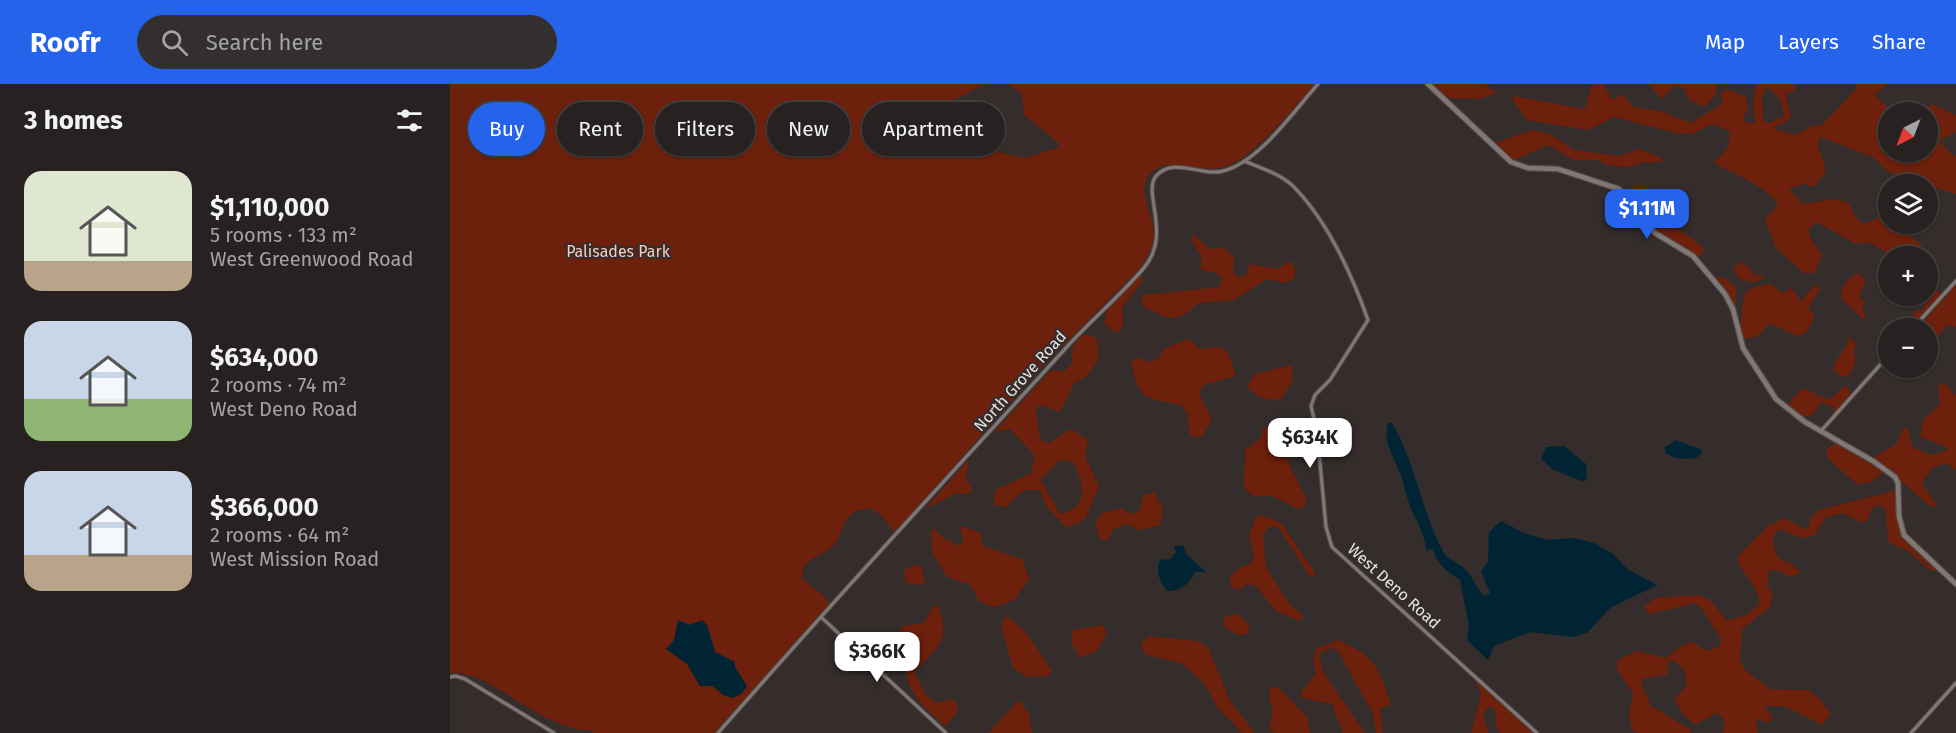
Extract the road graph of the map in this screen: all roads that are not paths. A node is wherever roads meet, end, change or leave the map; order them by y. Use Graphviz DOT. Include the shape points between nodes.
graph roads {
  1 [pos="1318,84"];
  2 [pos="1428,84"];
  3 [pos="1244,161"];
  4 [pos="1956,281"];
  5 [pos="1923,318"];
  6 [pos="1878,367"];
  7 [pos="1821,431"];
  8 [pos="1956,584"];
  9 [pos="822,618"];
  10 [pos="450,677"];
  11 [pos="1956,683"];
  12 [pos="554,733"];
  13 [pos="718,733"];
  14 [pos="946,733"];
  15 [pos="1537,733"];
  16 [pos="1911,733"];
  1 -- 3 [label="street, North Grove Road"];
  2 -- 7 [label="street" via="1511,162 1584,175 1610,184 1626,195 1655,232 1693,256 1725,294 1743,348 1765,386 1790,411"];
  3 -- 9 [label="street, North Grove Road" via="1216,172 1176,167 1154,179 1152,197 1158,223 1149,261"];
  3 -- 15 [label="street, West Deno Road" via="1293,186 1336,244 1368,320 1311,406 1332,547"];
  4 -- 5 [label="street"];
  6 -- 7 [label="street"];
  7 -- 8 [label="street" via="1895,477 1904,536"];
  9 -- 13 [label="street, North Grove Road"];
  9 -- 14 [label="street"];
  10 -- 12 [label="street" via="465,679"];
  11 -- 16 [label="street"];
}
